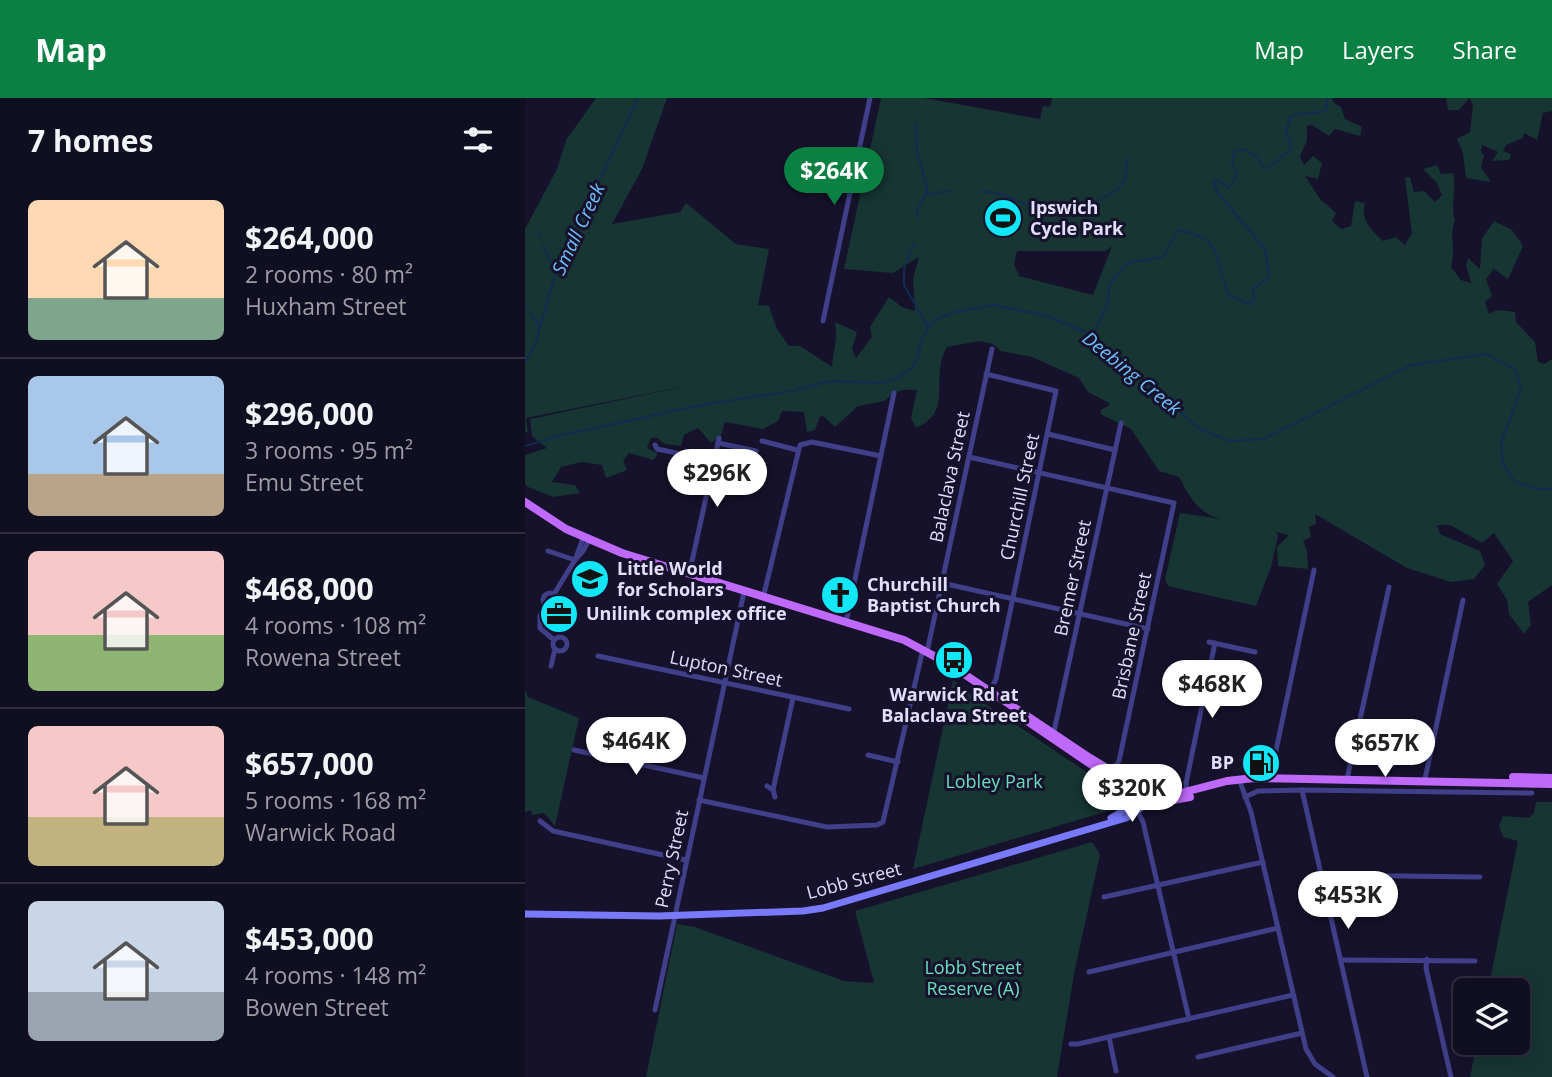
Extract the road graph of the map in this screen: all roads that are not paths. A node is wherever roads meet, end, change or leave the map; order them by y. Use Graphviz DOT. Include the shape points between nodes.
graph roads {
  1 [pos="870,98"];
  2 [pos="823,321"];
  3 [pos="992,349"];
  4 [pos="986,374"];
  5 [pos="894,393"];
  6 [pos="1121,423"];
  7 [pos="1048,434"];
  8 [pos="762,441"];
  9 [pos="655,444"];
  10 [pos="797,450"];
  11 [pos="1115,450"];
  12 [pos="756,451"];
  13 [pos="881,456"];
  14 [pos="969,457"];
  15 [pos="714,461"];
  16 [pos="1039,472"];
  17 [pos="1107,487"];
  18 [pos="525,502"];
  19 [pos="586,539"];
  20 [pos="548,551"];
  21 [pos="575,560"];
  22 [pos="1314,569"];
  23 [pos="689,575"];
  24 [pos="942,583"];
  25 [pos="1389,587"];
  26 [pos="744,592"];
  27 [pos="554,594"];
  28 [pos="763,598"];
  29 [pos="1012,599"];
  30 [pos="1463,600"];
  31 [pos="545,606"];
  32 [pos="1080,614"];
  33 [pos="846,622"];
  34 [pos="1148,629"];
  35 [pos="554,640"];
  36 [pos="555,649"];
  37 [pos="925,650"];
  38 [pos="1255,652"];
  39 [pos="598,656"];
  40 [pos="551,666"];
  41 [pos="724,683"];
  42 [pos="990,692"];
  43 [pos="793,698"];
  44 [pos="849,709"];
  45 [pos="1052,736"];
  46 [pos="574,750"];
  47 [pos="868,755"];
  48 [pos="898,762"];
  49 [pos="1112,772"];
  50 [pos="704,778"];
  51 [pos="1552,778"];
  52 [pos="1270,779"];
  53 [pos="1347,779"];
  54 [pos="1425,779"];
  55 [pos="1447,779"];
  56 [pos="1239,781"];
  57 [pos="1552,783"];
  58 [pos="1302,790"];
  59 [pos="771,791"];
  60 [pos="1532,793"];
  61 [pos="1188,795"];
  62 [pos="1143,796"];
  63 [pos="1245,797"];
  64 [pos="699,800"];
  65 [pos="1138,812"];
  66 [pos="540,821"];
  67 [pos="1098,825"];
  68 [pos="686,860"];
  69 [pos="1263,862"];
  70 [pos="1322,875"];
  71 [pos="1480,877"];
  72 [pos="1158,885"];
  73 [pos="1104,897"];
  74 [pos="675,913"];
  75 [pos="525,914"];
  76 [pos="1278,928"];
  77 [pos="1464,951"];
  78 [pos="1174,953"];
  79 [pos="1427,959"];
  80 [pos="1341,960"];
  81 [pos="1464,961"];
  82 [pos="1475,961"];
  83 [pos="1089,972"];
  84 [pos="1293,995"];
  85 [pos="655,1010"];
  86 [pos="1189,1019"];
  87 [pos="1302,1033"];
  88 [pos="1109,1037"];
  89 [pos="1071,1044"];
  90 [pos="1198,1057"];
  91 [pos="1116,1071"];
  92 [pos="1333,1077"];
  93 [pos="1367,1077"];
  94 [pos="1451,1077"];
  1 -- 2 [label="street"];
  3 -- 4 [label="street, Balaclava Street"];
  4 -- 7 [label="street, Churchill Street" via="1055,389"];
  4 -- 14 [label="street, Balaclava Street"];
  5 -- 13 [label="street"];
  6 -- 11 [label="street, Bremer Street"];
  7 -- 11 [label="street"];
  7 -- 16 [label="street, Churchill Street"];
  8 -- 10 [label="street"];
  9 -- 15 [label="street" via="657,449"];
  10 -- 13 [label="street" via="806,441"];
  10 -- 28 [label="street"];
  11 -- 17 [label="street, Bremer Street"];
  12 -- 15 [label="street" via="718,440"];
  13 -- 33 [label="street"];
  14 -- 16 [label="street"];
  14 -- 24 [label="street, Balaclava Street"];
  15 -- 23 [label="street"];
  16 -- 17 [label="street"];
  16 -- 29 [label="street, Churchill Street"];
  17 -- 32 [label="street, Bremer Street"];
  17 -- 34 [label="street, Brisbane Street" via="1174,503"];
  18 -- 19 [label="main road"];
  19 -- 21 [label="street"];
  19 -- 23 [label="main road"];
  20 -- 21 [label="street"];
  21 -- 27 [label="street"];
  22 -- 52 [label="street"];
  23 -- 26 [label="main road"];
  24 -- 29 [label="street"];
  24 -- 37 [label="street, Balaclava Street"];
  25 -- 53 [label="street"];
  26 -- 28 [label="main road"];
  26 -- 41 [label="street, Perry Street"];
  27 -- 31 [label="street" via="544,596"];
  27 -- 31 [label="street" via="556,606"];
  28 -- 33 [label="main road"];
  29 -- 32 [label="street"];
  29 -- 42 [label="street, Churchill Street"];
  30 -- 54 [label="street"];
  31 -- 35 [label="street" via="540,628"];
  32 -- 34 [label="street"];
  32 -- 45 [label="street, Bremer Street"];
  33 -- 37 [label="main road"];
  34 -- 49 [label="street, Brisbane Street" via="1119,761"];
  35 -- 36 [label="street"];
  35 -- 36 [label="street" via="560,637 567,643 562,651"];
  36 -- 40 [label="street"];
  37 -- 42 [label="main road"];
  37 -- 48 [label="street, Balaclava Street"];
  38 -- 61 [label="street" via="1212,643 1186,783"];
  39 -- 41 [label="street, Lupton Street"];
  41 -- 43 [label="street, Lupton Street"];
  41 -- 50 [label="street, Perry Street"];
  42 -- 45 [label="main road"];
  43 -- 44 [label="street, Lupton Street"];
  43 -- 59 [label="street"];
  45 -- 49 [label="main road"];
  45 -- 62 [label="main road"];
  46 -- 50 [label="street"];
  47 -- 48 [label="street"];
  48 -- 64 [label="street, Balaclava Street" via="883,822 877,825 827,828"];
  49 -- 62 [label="main road"];
  50 -- 64 [label="street, Perry Street"];
  51 -- 55 [label="main road"];
  52 -- 53 [label="main road"];
  52 -- 56 [label="main road"];
  53 -- 54 [label="main road"];
  54 -- 55 [label="main road"];
  55 -- 57 [label="main road"];
  56 -- 61 [label="main road"];
  56 -- 63 [label="street"];
  58 -- 60 [label="street"];
  58 -- 63 [label="street" via="1258,791"];
  58 -- 70 [label="street"];
  61 -- 62 [label="main road"];
  62 -- 65 [label="main road" via="1145,805"];
  62 -- 67 [label="main road, Lobb Street"];
  63 -- 69 [label="street"];
  64 -- 68 [label="street, Perry Street"];
  65 -- 67 [label="main road, Lobb Street"];
  65 -- 72 [label="street"];
  66 -- 68 [label="street" via="553,831"];
  67 -- 74 [label="main road, Lobb Street" via="824,908"];
  68 -- 74 [label="street, Perry Street"];
  69 -- 72 [label="street"];
  69 -- 76 [label="street"];
  70 -- 71 [label="street"];
  70 -- 80 [label="street"];
  72 -- 73 [label="street"];
  72 -- 78 [label="street"];
  74 -- 75 [label="main road, Lobb Street"];
  74 -- 85 [label="street, Perry Street"];
  76 -- 78 [label="street"];
  76 -- 84 [label="street"];
  77 -- 81 [label="street"];
  78 -- 83 [label="street"];
  78 -- 86 [label="street"];
  79 -- 80 [label="street"];
  79 -- 81 [label="street"];
  79 -- 94 [label="street"];
  80 -- 93 [label="street"];
  81 -- 82 [label="street"];
  84 -- 86 [label="street"];
  84 -- 87 [label="street"];
  86 -- 88 [label="street"];
  87 -- 90 [label="street"];
  87 -- 92 [label="street" via="1315,1064"];
  88 -- 89 [label="street"];
  88 -- 91 [label="street"];
}
